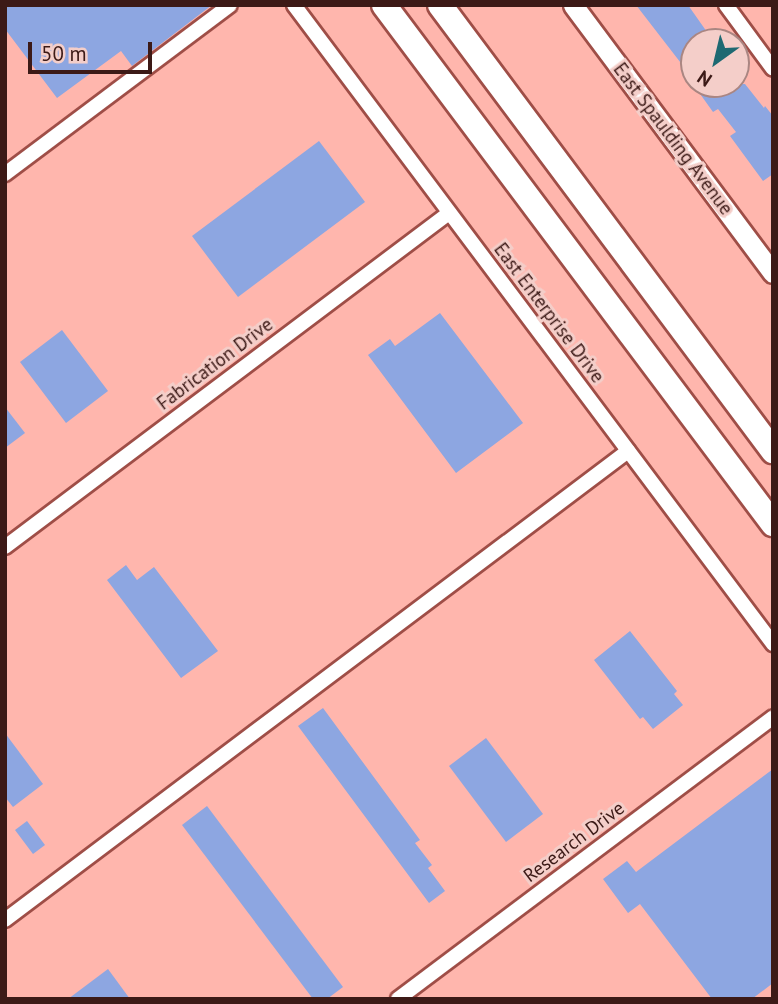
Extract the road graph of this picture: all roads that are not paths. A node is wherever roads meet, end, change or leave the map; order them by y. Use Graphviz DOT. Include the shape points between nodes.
graph roads {
  1 [pos="230,5"];
  2 [pos="294,5"];
  3 [pos="384,5"];
  4 [pos="440,5"];
  5 [pos="573,5"];
  6 [pos="726,5"];
  7 [pos="773,69"];
  8 [pos="5,174"];
  9 [pos="449,213"];
  10 [pos="773,273"];
  11 [pos="628,451"];
  12 [pos="773,451"];
  13 [pos="773,524"];
  14 [pos="5,547"];
  15 [pos="773,644"];
  16 [pos="773,717"];
  17 [pos="5,920"];
  18 [pos="398,999"];
  1 -- 8 [label="street"];
  2 -- 9 [label="street, East Enterprise Drive"];
  3 -- 13 [label="highway"];
  4 -- 12 [label="highway"];
  5 -- 10 [label="street, East Spaulding Avenue"];
  6 -- 7 [label="street"];
  9 -- 11 [label="street, East Enterprise Drive"];
  9 -- 14 [label="street, Fabrication Drive"];
  11 -- 15 [label="street, East Enterprise Drive"];
  11 -- 17 [label="street"];
  16 -- 18 [label="street, Research Drive"];
}
